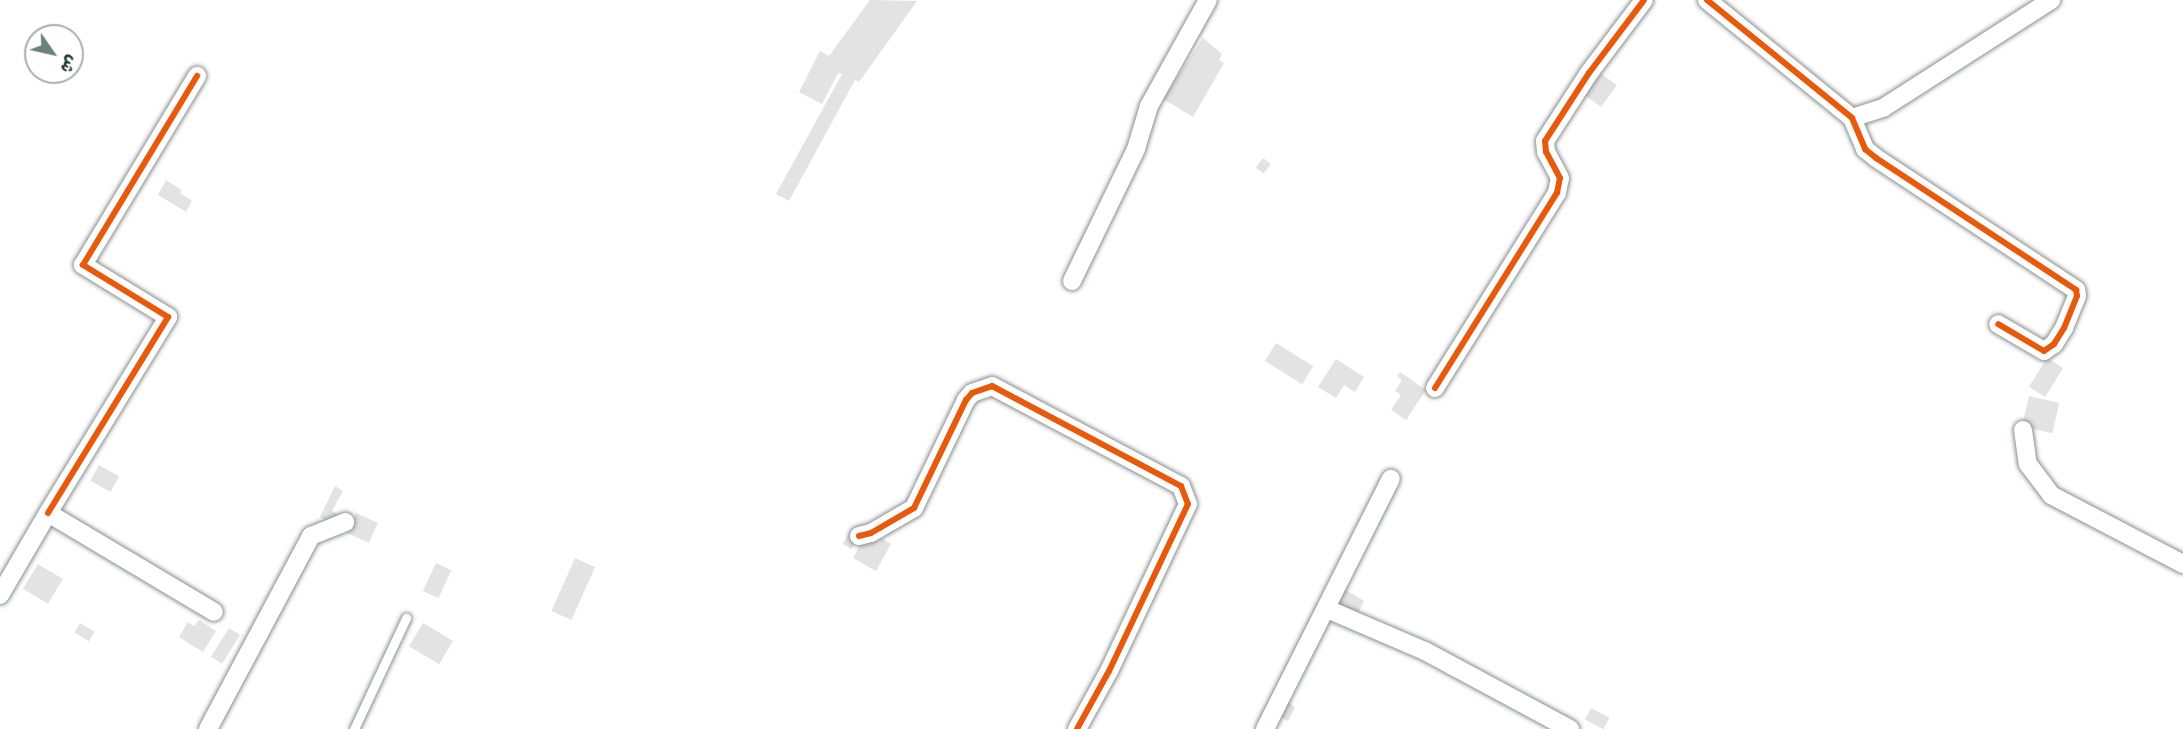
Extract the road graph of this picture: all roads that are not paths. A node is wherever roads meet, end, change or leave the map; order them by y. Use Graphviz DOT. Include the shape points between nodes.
graph roads {
  1 [pos="1208,0"];
  2 [pos="1644,0"];
  3 [pos="1707,0"];
  4 [pos="2051,0"];
  5 [pos="197,76"];
  6 [pos="1852,118"];
  7 [pos="1072,281"];
  8 [pos="1998,324"];
  9 [pos="1435,388"];
  10 [pos="2023,430"];
  11 [pos="1391,479"];
  12 [pos="48,513"];
  13 [pos="345,522"];
  14 [pos="859,536"];
  15 [pos="2183,564"];
  16 [pos="0,595"];
  17 [pos="1327,609"];
  18 [pos="214,612"];
  19 [pos="406,618"];
  20 [pos="208,729"];
  21 [pos="354,729"];
  22 [pos="1077,729"];
  23 [pos="1265,729"];
  24 [pos="1570,729"];
  1 -- 7 [label="street" via="1149,106 1136,149"];
  2 -- 9 [label="street" via="1589,73 1545,141 1546,152 1560,178 1557,193"];
  3 -- 6 [label="street"];
  4 -- 6 [label="street" via="1883,108"];
  5 -- 12 [label="street" via="83,265 168,317"];
  6 -- 8 [label="street" via="1865,149 1876,158 2076,290 2064,328 2044,351"];
  10 -- 15 [label="street" via="2028,464 2051,495"];
  11 -- 17 [label="street"];
  12 -- 16 [label="street"];
  12 -- 18 [label="street"];
  13 -- 20 [label="street" via="311,536"];
  14 -- 22 [label="street" via="914,508 966,400 972,393 992,386 1181,486 1188,504 1109,671"];
  17 -- 23 [label="street"];
  17 -- 24 [label="street" via="1425,651"];
  19 -- 21 [label="lane"];
}
